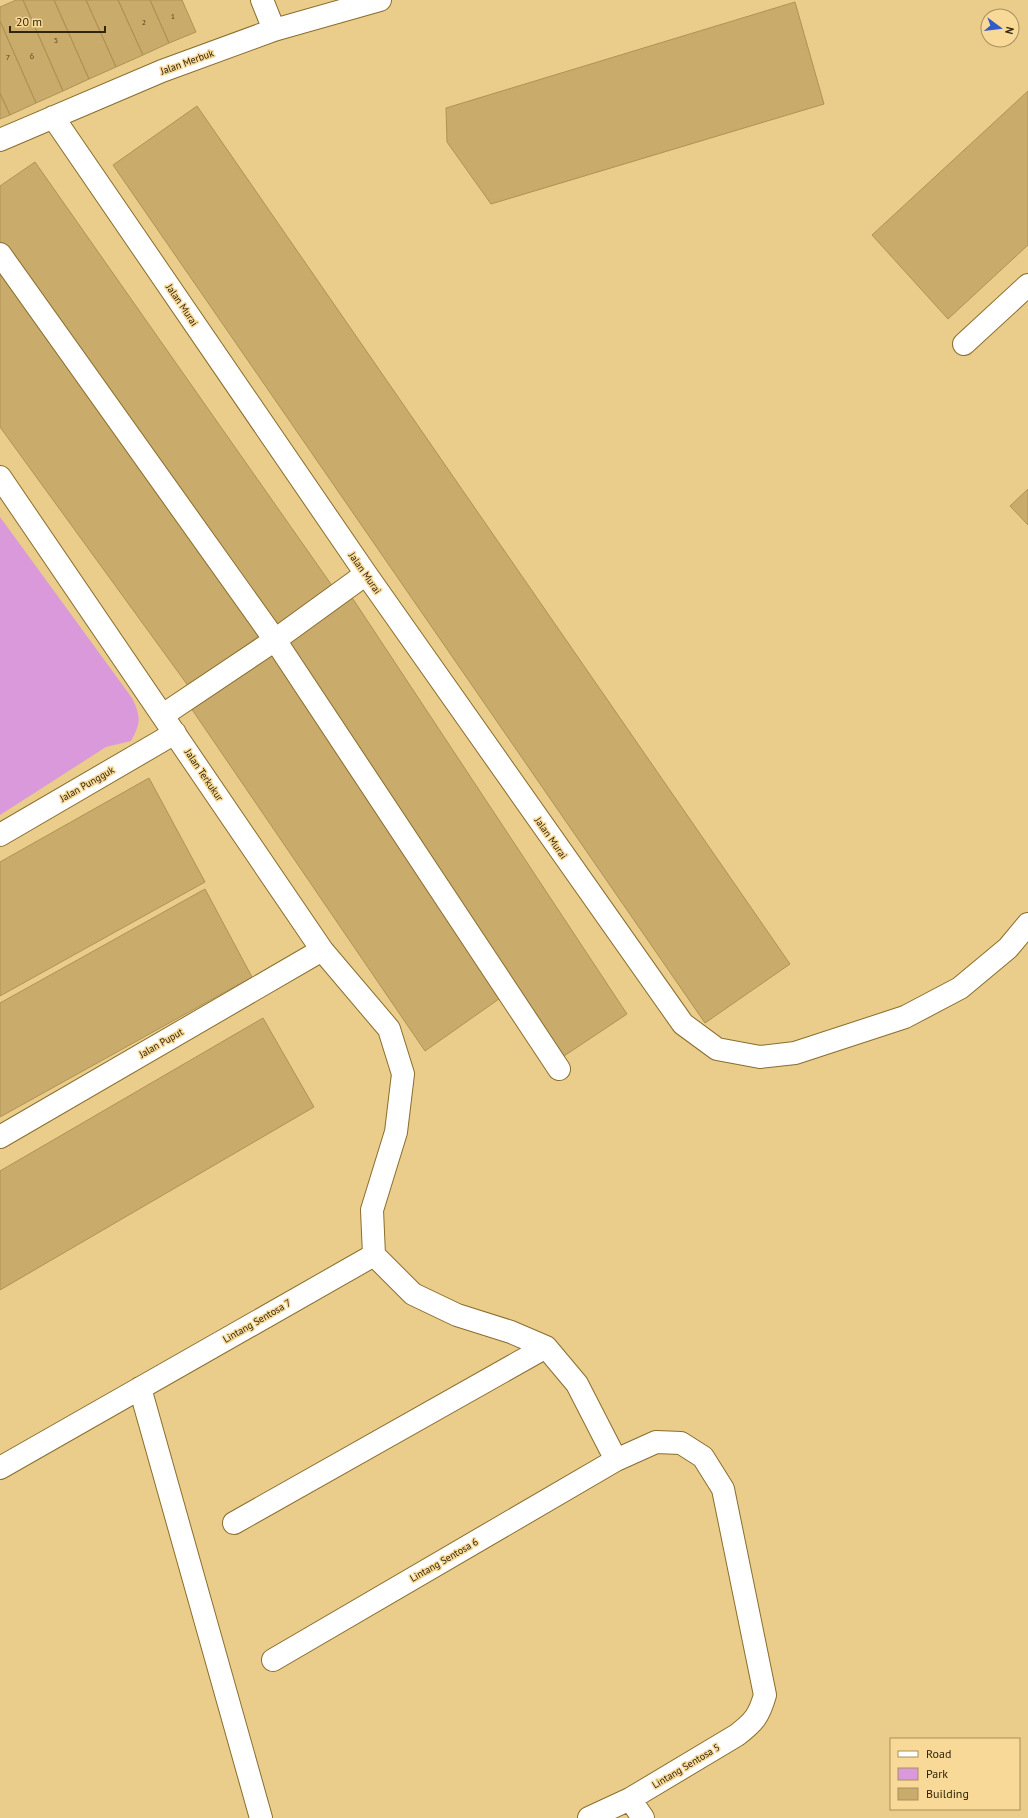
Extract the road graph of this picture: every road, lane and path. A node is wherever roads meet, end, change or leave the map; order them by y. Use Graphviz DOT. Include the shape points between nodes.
graph roads {
  1 [pos="262,0"];
  2 [pos="380,0"];
  3 [pos="274,30"];
  4 [pos="53,118"];
  5 [pos="0,140"];
  6 [pos="0,254"];
  7 [pos="1028,284"];
  8 [pos="964,344"];
  9 [pos="0,477"];
  10 [pos="366,574"];
  11 [pos="275,640"];
  12 [pos="163,715"];
  13 [pos="175,733"];
  14 [pos="0,835"];
  15 [pos="1028,924"];
  16 [pos="322,950"];
  17 [pos="559,1070"];
  18 [pos="0,1137"];
  19 [pos="374,1254"];
  20 [pos="546,1347"];
  21 [pos="140,1388"];
  22 [pos="616,1460"];
  23 [pos="0,1468"];
  24 [pos="234,1522"];
  25 [pos="273,1660"];
  26 [pos="765,1695"];
  27 [pos="630,1799"];
  28 [pos="261,1818"];
  29 [pos="589,1818"];
  30 [pos="643,1818"];
  1 -- 3 [label="street"];
  2 -- 3 [label="street, Jalan Merbuk"];
  3 -- 4 [label="street, Jalan Merbuk" via="162,71"];
  4 -- 5 [label="street, Jalan Merbuk"];
  4 -- 10 [label="street, Jalan Murai"];
  6 -- 11 [label="street"];
  7 -- 8 [label="street"];
  9 -- 12 [label="street, Jalan Terkukur"];
  10 -- 11 [label="street"];
  10 -- 15 [label="street, Jalan Murai" via="683,1024 717,1049 760,1057 795,1053 905,1017 960,988 1008,948"];
  11 -- 12 [label="street"];
  11 -- 17 [label="street"];
  12 -- 13 [label="street, Jalan Terkukur"];
  13 -- 14 [label="street, Jalan Pungguk"];
  13 -- 16 [label="street, Jalan Terkukur"];
  16 -- 18 [label="street, Jalan Puput"];
  16 -- 19 [label="street, Jalan Terkukur" via="389,1029 403,1074 396,1132 372,1210"];
  19 -- 20 [label="street" via="413,1294 457,1315 511,1332"];
  19 -- 21 [label="street, Lintang Sentosa 7"];
  20 -- 22 [label="street" via="577,1384"];
  20 -- 24 [label="street"];
  21 -- 23 [label="street, Lintang Sentosa 7"];
  21 -- 28 [label="street"];
  22 -- 25 [label="street, Lintang Sentosa 6"];
  22 -- 26 [label="street, Lintang Sentosa 6" via="656,1442 681,1443 704,1457 723,1489"];
  26 -- 27 [label="street, Lintang Sentosa 5" via="760,1712 752,1724"];
  27 -- 29 [label="street, Lintang Sentosa 5"];
  27 -- 30 [label="street"];
}
